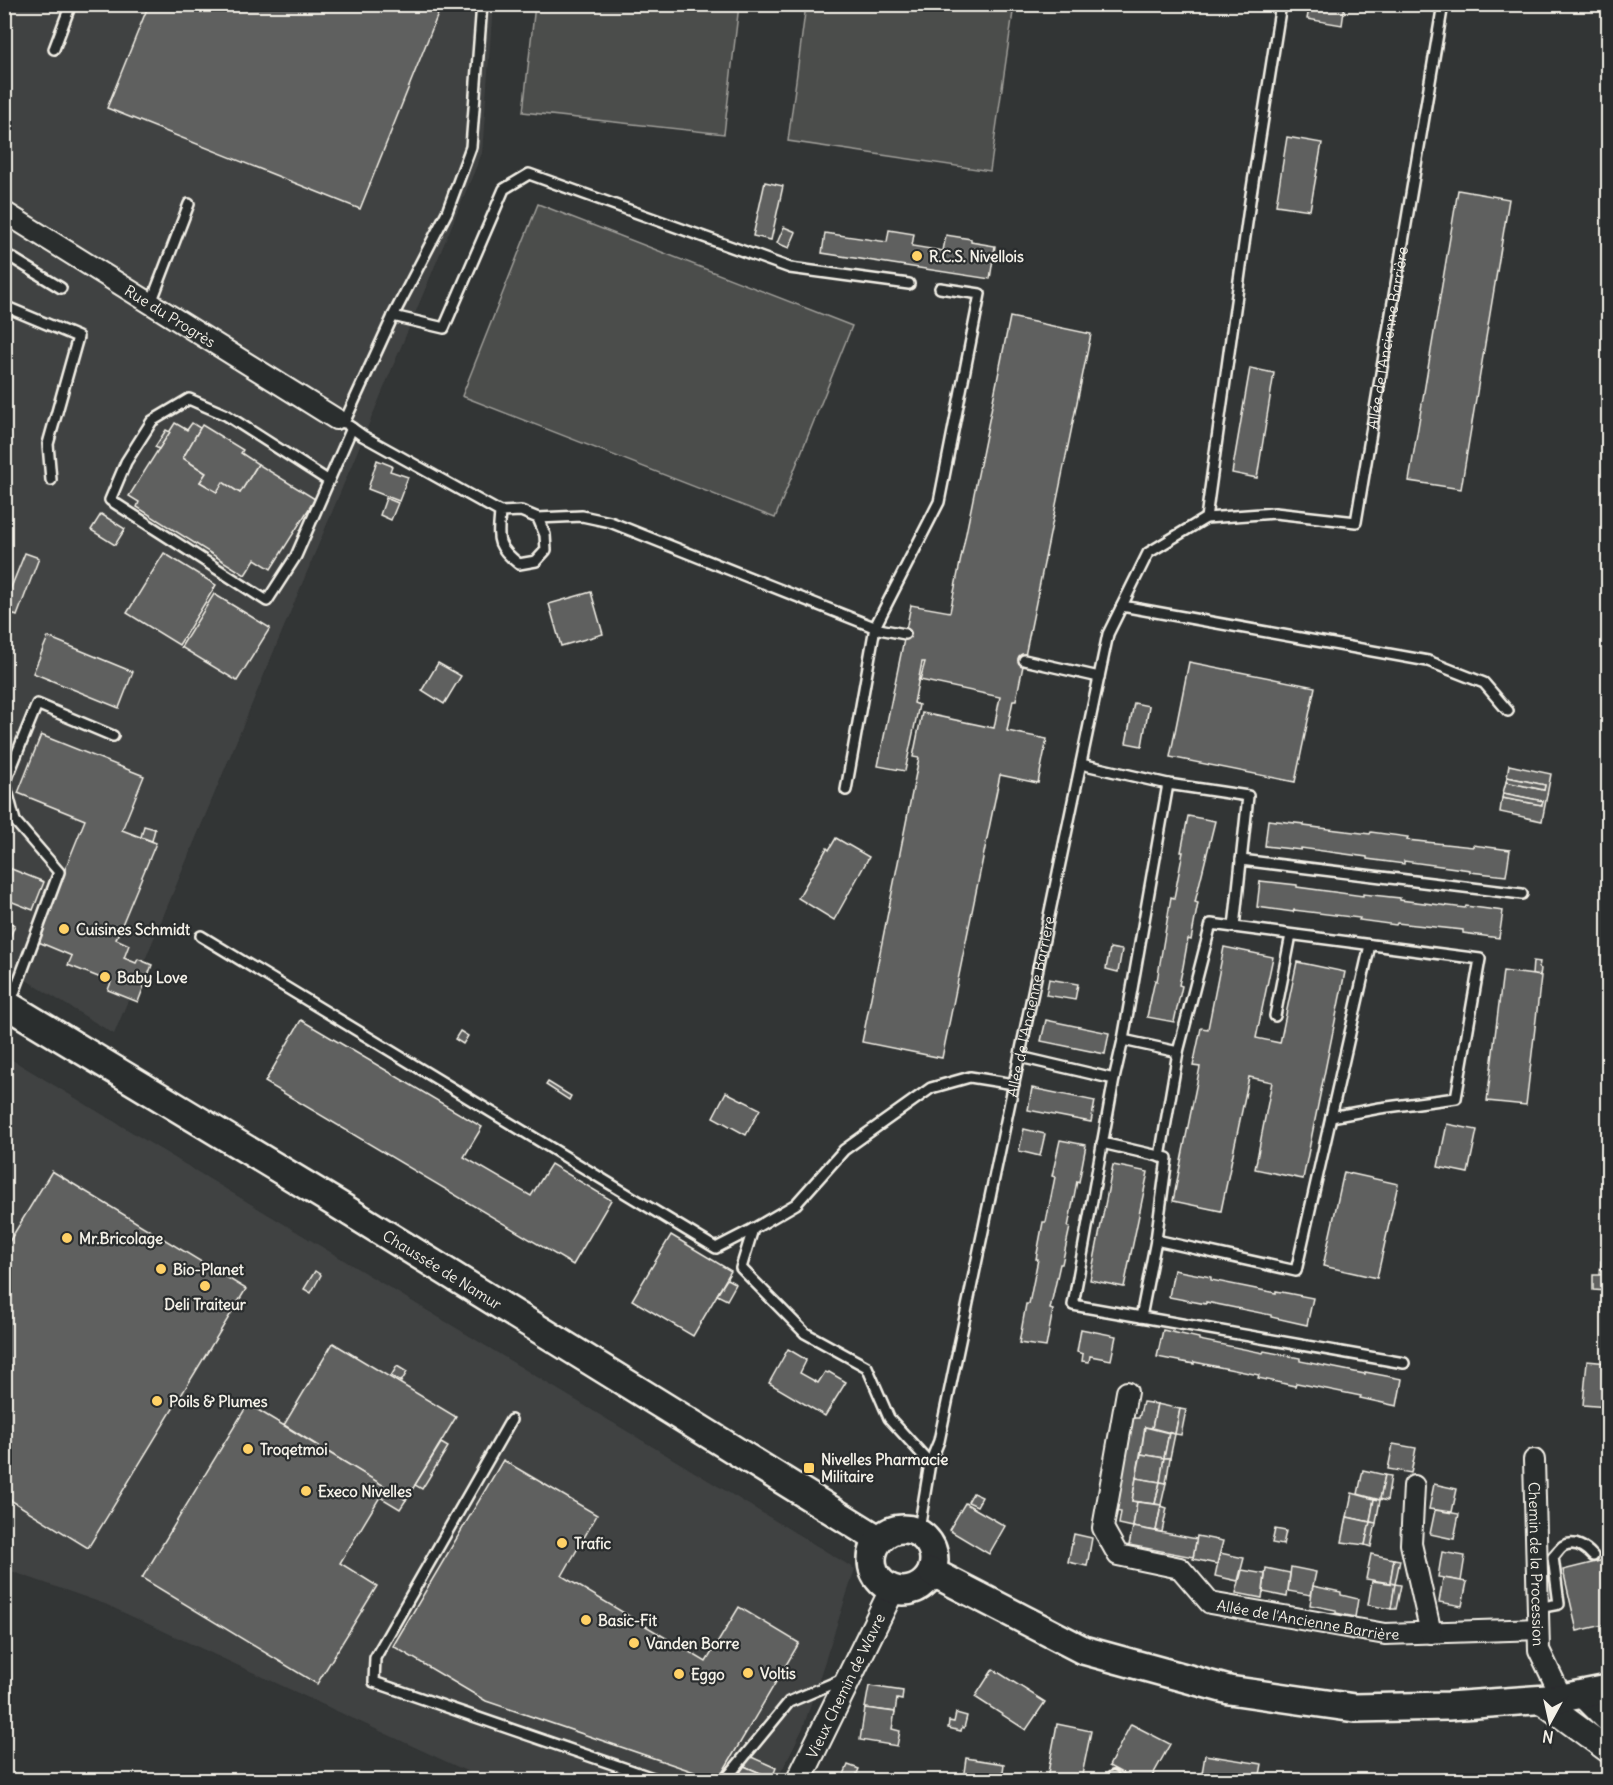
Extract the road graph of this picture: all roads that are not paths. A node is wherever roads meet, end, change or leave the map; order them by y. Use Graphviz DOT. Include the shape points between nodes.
graph roads {
  1 [pos="71,4"];
  2 [pos="482,4"];
  3 [pos="1281,4"];
  4 [pos="1443,4"];
  5 [pos="54,49"];
  6 [pos="189,204"];
  7 [pos="4,212"];
  8 [pos="4,253"];
  9 [pos="909,284"];
  10 [pos="62,288"];
  11 [pos="940,288"];
  12 [pos="151,303"];
  13 [pos="4,306"];
  14 [pos="393,316"];
  15 [pos="344,424"];
  16 [pos="51,480"];
  17 [pos="329,481"];
  18 [pos="500,512"];
  19 [pos="538,518"];
  20 [pos="1206,518"];
  21 [pos="1122,606"];
  22 [pos="875,627"];
  23 [pos="905,634"];
  24 [pos="1024,660"];
  25 [pos="1099,677"];
  26 [pos="1508,711"];
  27 [pos="113,736"];
  28 [pos="1081,764"];
  29 [pos="1168,784"];
  30 [pos="846,790"];
  31 [pos="1241,860"];
  32 [pos="1522,894"];
  33 [pos="1234,927"];
  34 [pos="1291,934"];
  35 [pos="201,936"];
  36 [pos="1370,945"];
  37 [pos="7,1005"];
  38 [pos="1275,1016"];
  39 [pos="1123,1040"];
  40 [pos="1178,1052"];
  41 [pos="1020,1057"];
  42 [pos="1114,1079"];
  43 [pos="1014,1084"];
  44 [pos="1331,1117"];
  45 [pos="1102,1143"];
  46 [pos="1160,1157"];
  47 [pos="753,1229"];
  48 [pos="1156,1240"];
  49 [pos="1141,1317"];
  50 [pos="1404,1363"];
  51 [pos="1127,1392"];
  52 [pos="511,1420"];
  53 [pos="1534,1460"];
  54 [pos="930,1463"];
  55 [pos="1414,1486"];
  56 [pos="917,1532"];
  57 [pos="879,1539"];
  58 [pos="1593,1556"];
  59 [pos="932,1572"];
  60 [pos="892,1590"];
  61 [pos="1538,1608"];
  62 [pos="1538,1629"];
  63 [pos="1431,1633"];
  64 [pos="850,1676"];
  65 [pos="1608,1689"];
  66 [pos="1561,1697"];
  67 [pos="1608,1720"];
  68 [pos="1608,1750"];
  69 [pos="659,1780"];
  70 [pos="725,1780"];
  71 [pos="799,1780"];
  1 -- 5 [label="lane"];
  2 -- 14 [label="lane" via="471,147 447,212"];
  3 -- 20 [label="lane"];
  4 -- 20 [label="lane, Allée de l'Ancienne Barrière" via="1356,522 1275,513"];
  6 -- 12 [label="lane"];
  7 -- 12 [label="street, Rue du Progrès"];
  8 -- 10 [label="lane"];
  9 -- 14 [label="lane" via="790,268 529,174 504,189 444,328"];
  11 -- 22 [label="lane" via="980,294 939,502"];
  12 -- 15 [label="street, Rue du Progrès"];
  13 -- 16 [label="lane" via="78,336 48,444"];
  14 -- 15 [label="lane"];
  15 -- 17 [label="lane"];
  15 -- 18 [label="lane"];
  17 -- 17 [label="lane" via="226,416 189,399 152,421 126,462 110,500 267,601 296,556"];
  18 -- 19 [label="lane" via="521,511"];
  18 -- 19 [label="lane" via="498,539 505,553 519,564 536,561 546,550"];
  19 -- 22 [label="lane" via="582,516 610,522"];
  20 -- 21 [label="lane, Allée de l'Ancienne Barrière" via="1148,553"];
  21 -- 25 [label="lane, Allée de l'Ancienne Barrière" via="1108,634"];
  21 -- 26 [label="lane" via="1428,661 1484,683"];
  22 -- 23 [label="lane"];
  22 -- 30 [label="lane"];
  24 -- 25 [label="lane"];
  25 -- 28 [label="lane, Allée de l'Ancienne Barrière"];
  27 -- 37 [label="lane" via="37,704 5,783 15,821 59,872"];
  28 -- 29 [label="lane"];
  28 -- 41 [label="lane, Allée de l'Ancienne Barrière"];
  29 -- 31 [label="lane" via="1248,796"];
  29 -- 39 [label="lane"];
  31 -- 32 [label="lane"];
  31 -- 33 [label="lane"];
  33 -- 34 [label="lane"];
  33 -- 40 [label="lane" via="1210,924"];
  34 -- 36 [label="lane"];
  34 -- 38 [label="lane"];
  35 -- 47 [label="lane" via="716,1248"];
  36 -- 44 [label="lane"];
  36 -- 44 [label="lane" via="1480,959 1456,1098"];
  37 -- 57 [label="main road, Chaussée de Namur"];
  39 -- 40 [label="lane"];
  39 -- 42 [label="lane"];
  40 -- 46 [label="lane"];
  41 -- 42 [label="lane"];
  41 -- 43 [label="lane, Allée de l'Ancienne Barrière"];
  42 -- 45 [label="lane"];
  43 -- 47 [label="lane" via="970,1077 931,1088 844,1150 796,1203"];
  43 -- 54 [label="lane, Allée de l'Ancienne Barrière" via="941,1429"];
  44 -- 48 [label="lane" via="1296,1271"];
  45 -- 46 [label="lane"];
  45 -- 49 [label="lane" via="1073,1305"];
  46 -- 48 [label="lane" via="1167,1158"];
  47 -- 54 [label="lane" via="741,1269 805,1333 867,1367 889,1418"];
  48 -- 49 [label="lane"];
  49 -- 50 [label="lane"];
  51 -- 63 [label="street, Allée de l'Ancienne Barrière" via="1103,1528 1118,1555 1180,1568 1210,1603 1385,1634"];
  52 -- 69 [label="lane" via="375,1658 374,1682"];
  53 -- 61 [label="street, Chemin de la Procession"];
  54 -- 56 [label="lane, Allée de l'Ancienne Barrière"];
  55 -- 63 [label="street" via="1411,1544"];
  56 -- 57 [label="main road" via="903,1528"];
  56 -- 59 [label="main road" via="929,1542 934,1557"];
  57 -- 60 [label="main road" via="872,1553 872,1568"];
  58 -- 61 [label="lane" via="1586,1547 1563,1546 1553,1557 1558,1604"];
  59 -- 60 [label="main road" via="922,1585 908,1591"];
  59 -- 66 [label="main road" via="1083,1650 1228,1690 1355,1708"];
  60 -- 64 [label="street, Vieux Chemin de Wavre"];
  61 -- 62 [label="street, Chemin de la Procession"];
  62 -- 63 [label="street, Allée de l'Ancienne Barrière"];
  62 -- 66 [label="street, Chemin de la Procession" via="1539,1650"];
  64 -- 70 [label="lane" via="789,1702"];
  64 -- 71 [label="street, Vieux Chemin de Wavre"];
  65 -- 66 [label="main road"];
  66 -- 67 [label="street"];
  66 -- 68 [label="street"];
}
